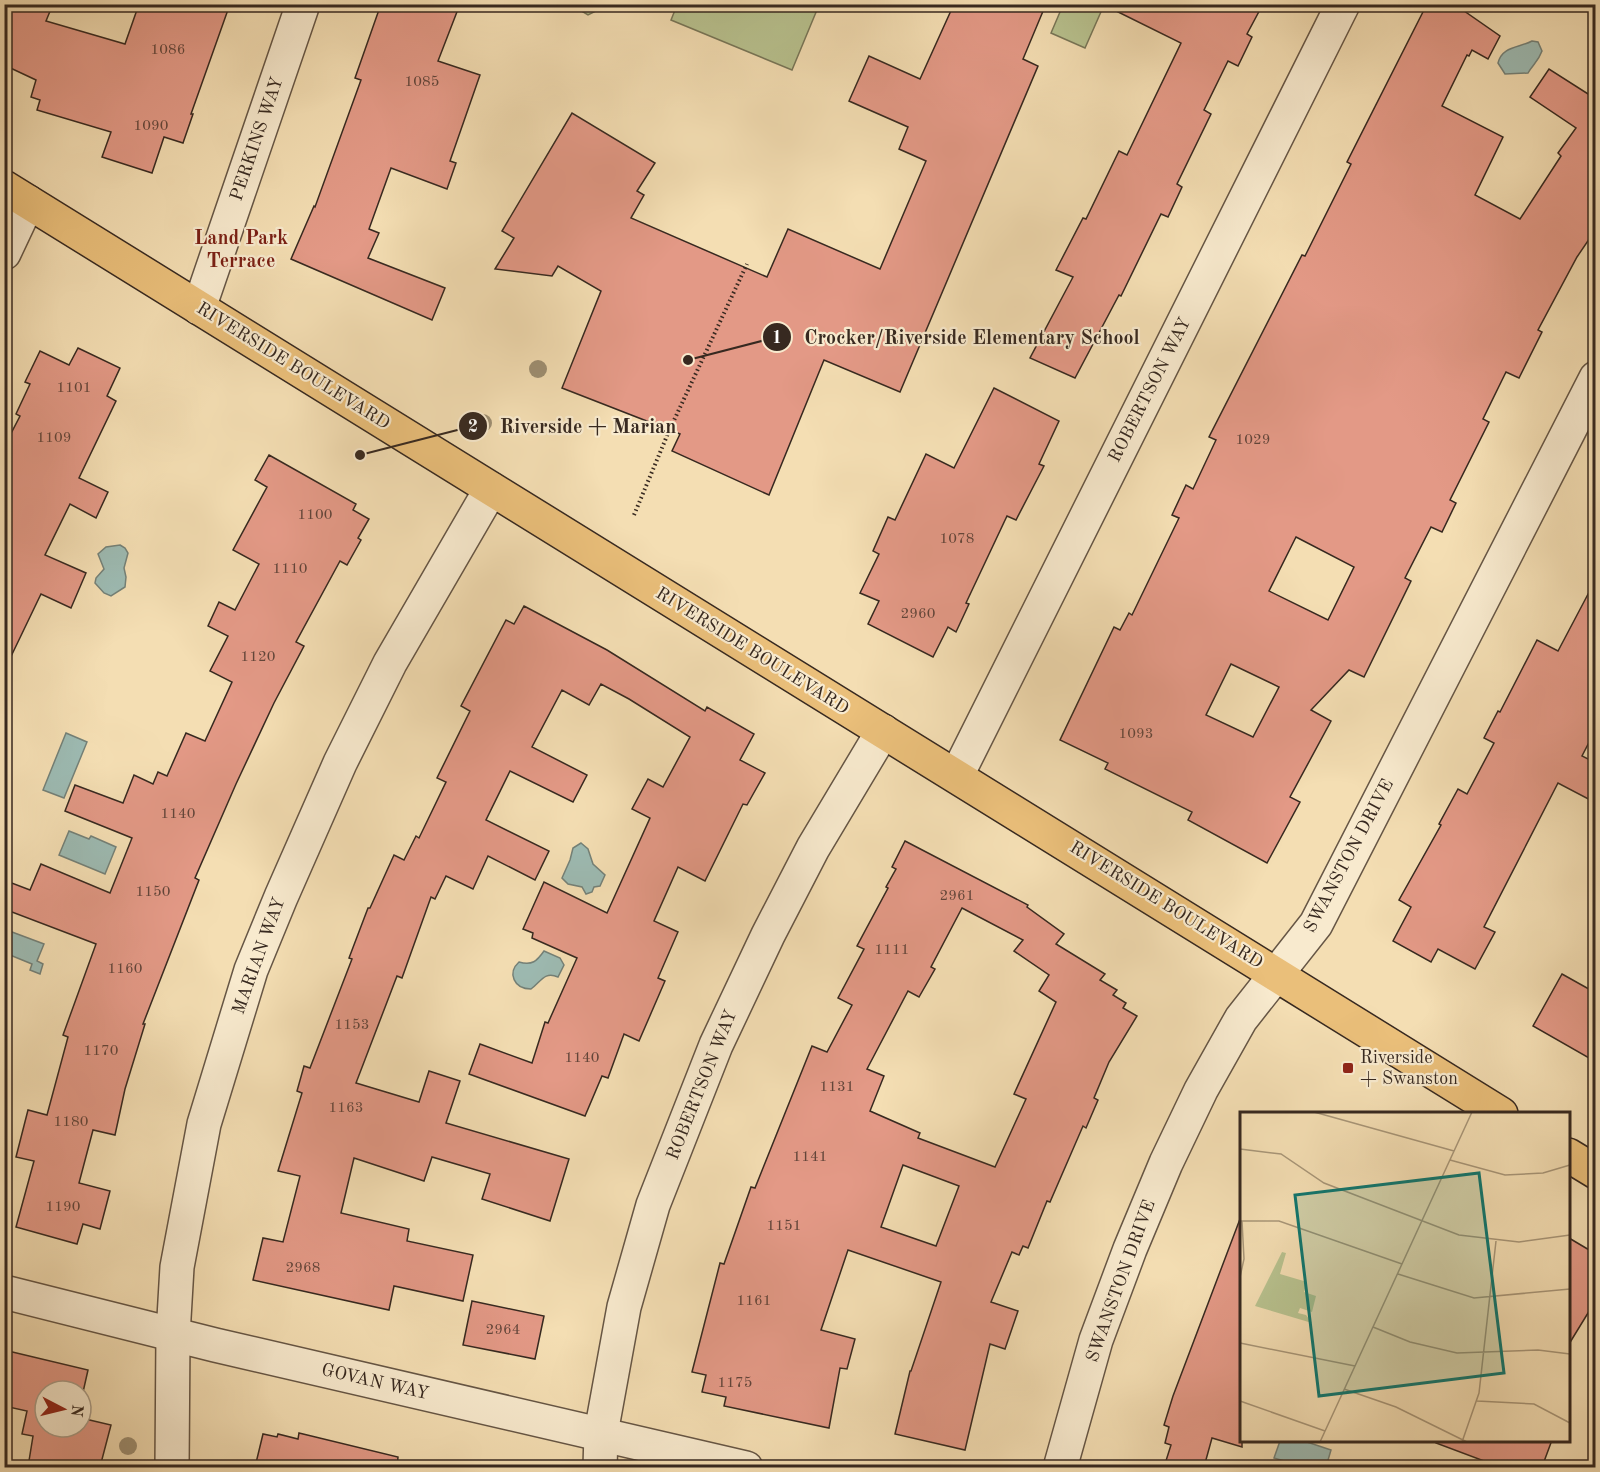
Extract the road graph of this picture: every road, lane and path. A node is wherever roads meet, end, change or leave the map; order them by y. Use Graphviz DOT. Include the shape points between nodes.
graph roads {
  1 [pos="303,4"];
  2 [pos="1343,4"];
  3 [pos="16,194"];
  4 [pos="4,253"];
  5 [pos="747,264"];
  6 [pos="199,308"];
  7 [pos="1596,378"];
  8 [pos="491,489"];
  9 [pos="634,515"];
  10 [pos="882,731"];
  11 [pos="957,775"];
  12 [pos="1278,974"];
  13 [pos="1499,1112"];
  14 [pos="1570,1156"];
  15 [pos="1596,1172"];
  16 [pos="4,1292"];
  17 [pos="173,1335"];
  18 [pos="601,1433"];
  19 [pos="172,1467"];
  20 [pos="600,1467"];
  21 [pos="746,1467"];
  22 [pos="1060,1467"];
  1 -- 6 [label="street, PERKINS WAY"];
  2 -- 11 [label="street, ROBERTSON WAY"];
  3 -- 4 [label="street"];
  3 -- 6 [label="main road, RIVERSIDE BOULEVARD"];
  5 -- 9 [label="path"];
  6 -- 8 [label="main road, RIVERSIDE BOULEVARD"];
  7 -- 12 [label="street, SWANSTON DRIVE" via="1316,924"];
  8 -- 10 [label="main road, RIVERSIDE BOULEVARD"];
  8 -- 17 [label="street, MARIAN WAY" via="390,663 340,763 251,970 204,1124 177,1267"];
  10 -- 11 [label="main road, RIVERSIDE BOULEVARD"];
  10 -- 18 [label="street, ROBERTSON WAY" via="813,848 716,1045 653,1205 624,1307"];
  11 -- 12 [label="main road, RIVERSIDE BOULEVARD"];
  12 -- 13 [label="main road, RIVERSIDE BOULEVARD"];
  12 -- 22 [label="street, SWANSTON DRIVE" via="1235,1028 1166,1163 1096,1340"];
  14 -- 15 [label="main road"];
  16 -- 17 [label="street, GOVAN WAY"];
  17 -- 18 [label="street, GOVAN WAY"];
  17 -- 19 [label="street, MARIAN WAY"];
  18 -- 20 [label="street, ROBERTSON WAY"];
  18 -- 21 [label="street, GOVAN WAY"];
}
